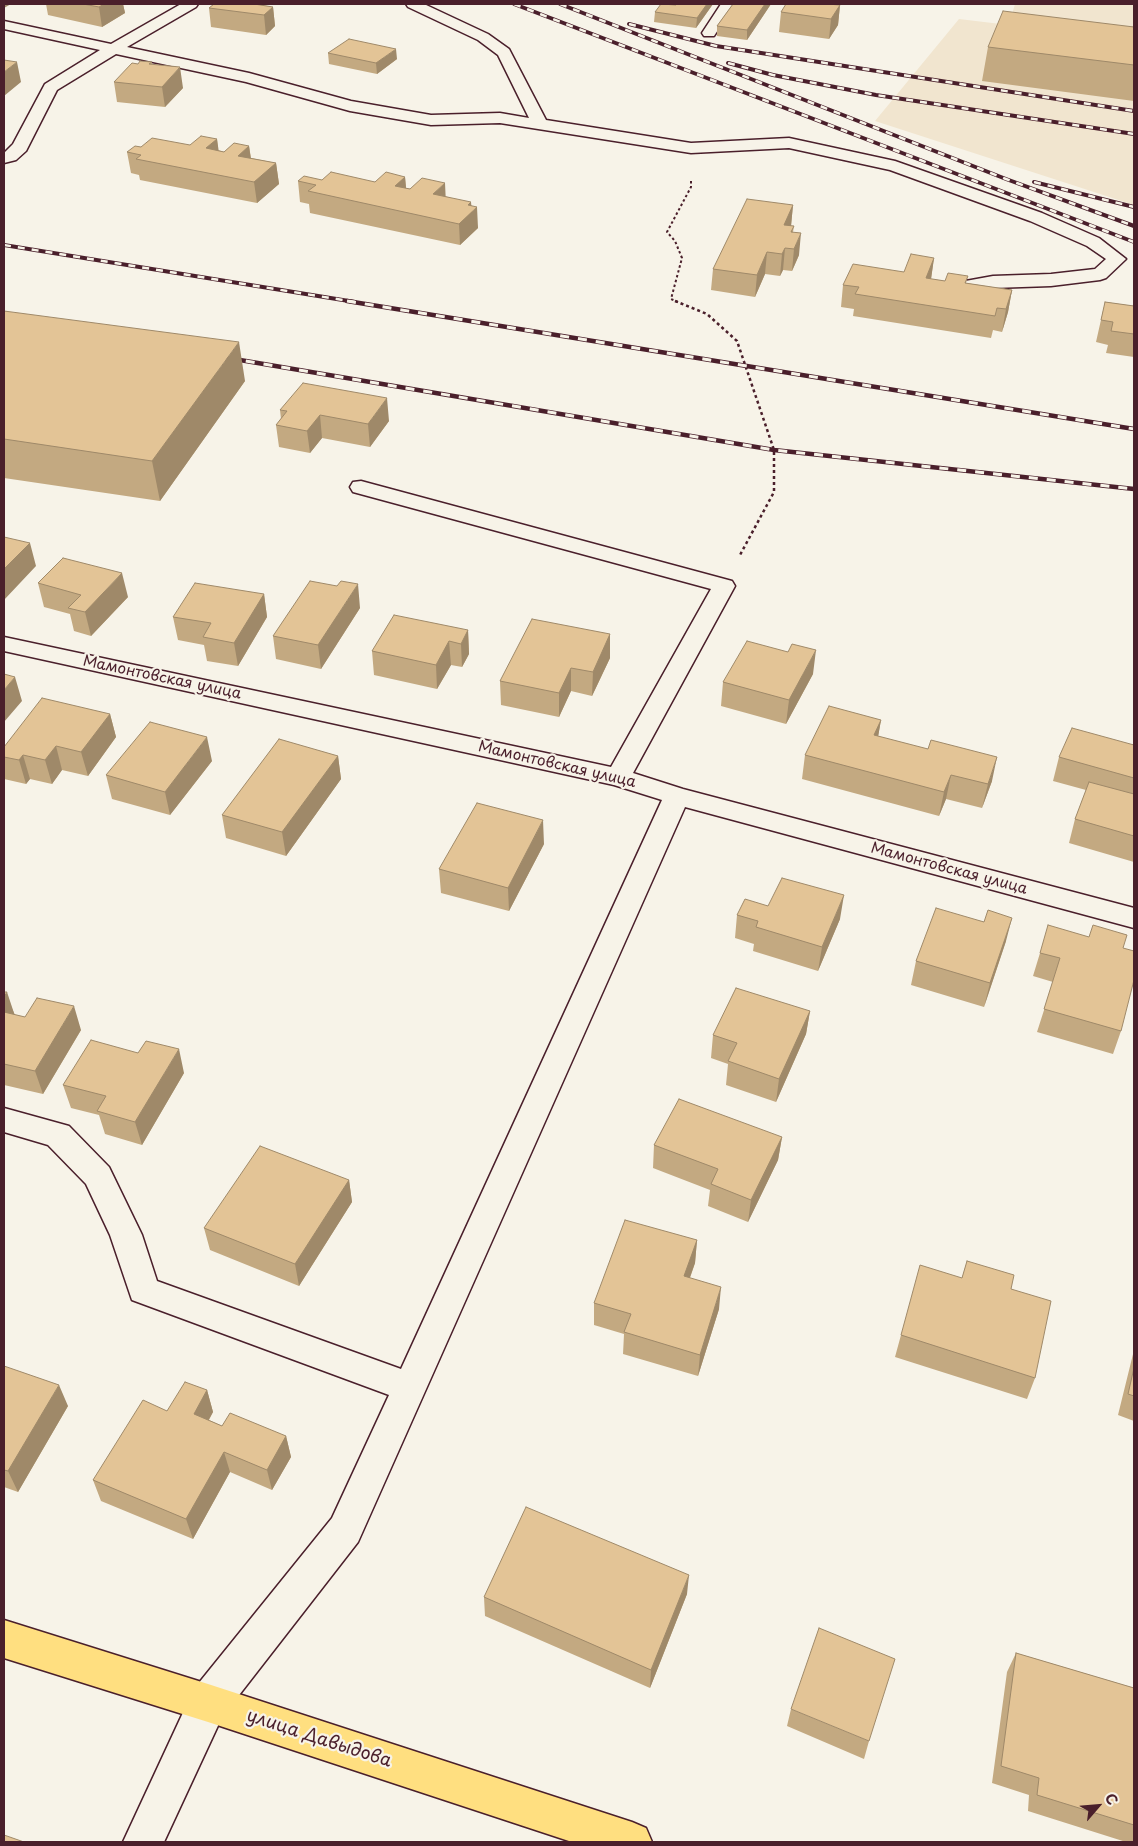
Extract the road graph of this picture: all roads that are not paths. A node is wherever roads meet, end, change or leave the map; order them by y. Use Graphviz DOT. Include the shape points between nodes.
graph roads {
  1 [pos="191,4"];
  2 [pos="413,4"];
  3 [pos="728,4"];
  4 [pos="4,25"];
  5 [pos="709,33"];
  6 [pos="116,49"];
  7 [pos="540,124"];
  8 [pos="4,158"];
  9 [pos="956,288"];
  10 [pos="361,487"];
  11 [pos="4,644"];
  12 [pos="618,777"];
  13 [pos="676,796"];
  14 [pos="1134,918"];
  15 [pos="4,1120"];
  16 [pos="408,1387"];
  17 [pos="4,1639"];
  18 [pos="208,1703"];
  19 [pos="143,1842"];
  20 [pos="632,1842"];
  1 -- 6 [label="street"];
  2 -- 7 [label="street" via="483,37 504,52"];
  3 -- 5 [label="street"];
  4 -- 6 [label="street"];
  6 -- 7 [label="street" via="249,78 359,108 431,120 500,118"];
  6 -- 8 [label="street" via="50,87 20,147"];
  7 -- 9 [label="street" via="691,148 789,143 895,166 1036,217 1093,242 1117,259 1100,274"];
  10 -- 12 [label="street" via="724,586"];
  11 -- 12 [label="street, Мамонтовская улица"];
  12 -- 13 [label="street, Мамонтовская улица"];
  13 -- 14 [label="street, Мамонтовская улица"];
  13 -- 16 [label="street"];
  15 -- 16 [label="street" via="58,1135 98,1176 126,1235 144,1290"];
  16 -- 18 [label="street" via="345,1530"];
  17 -- 18 [label="main road, улица Давыдова"];
  18 -- 19 [label="street"];
  18 -- 20 [label="main road, улица Давыдова"];
}
